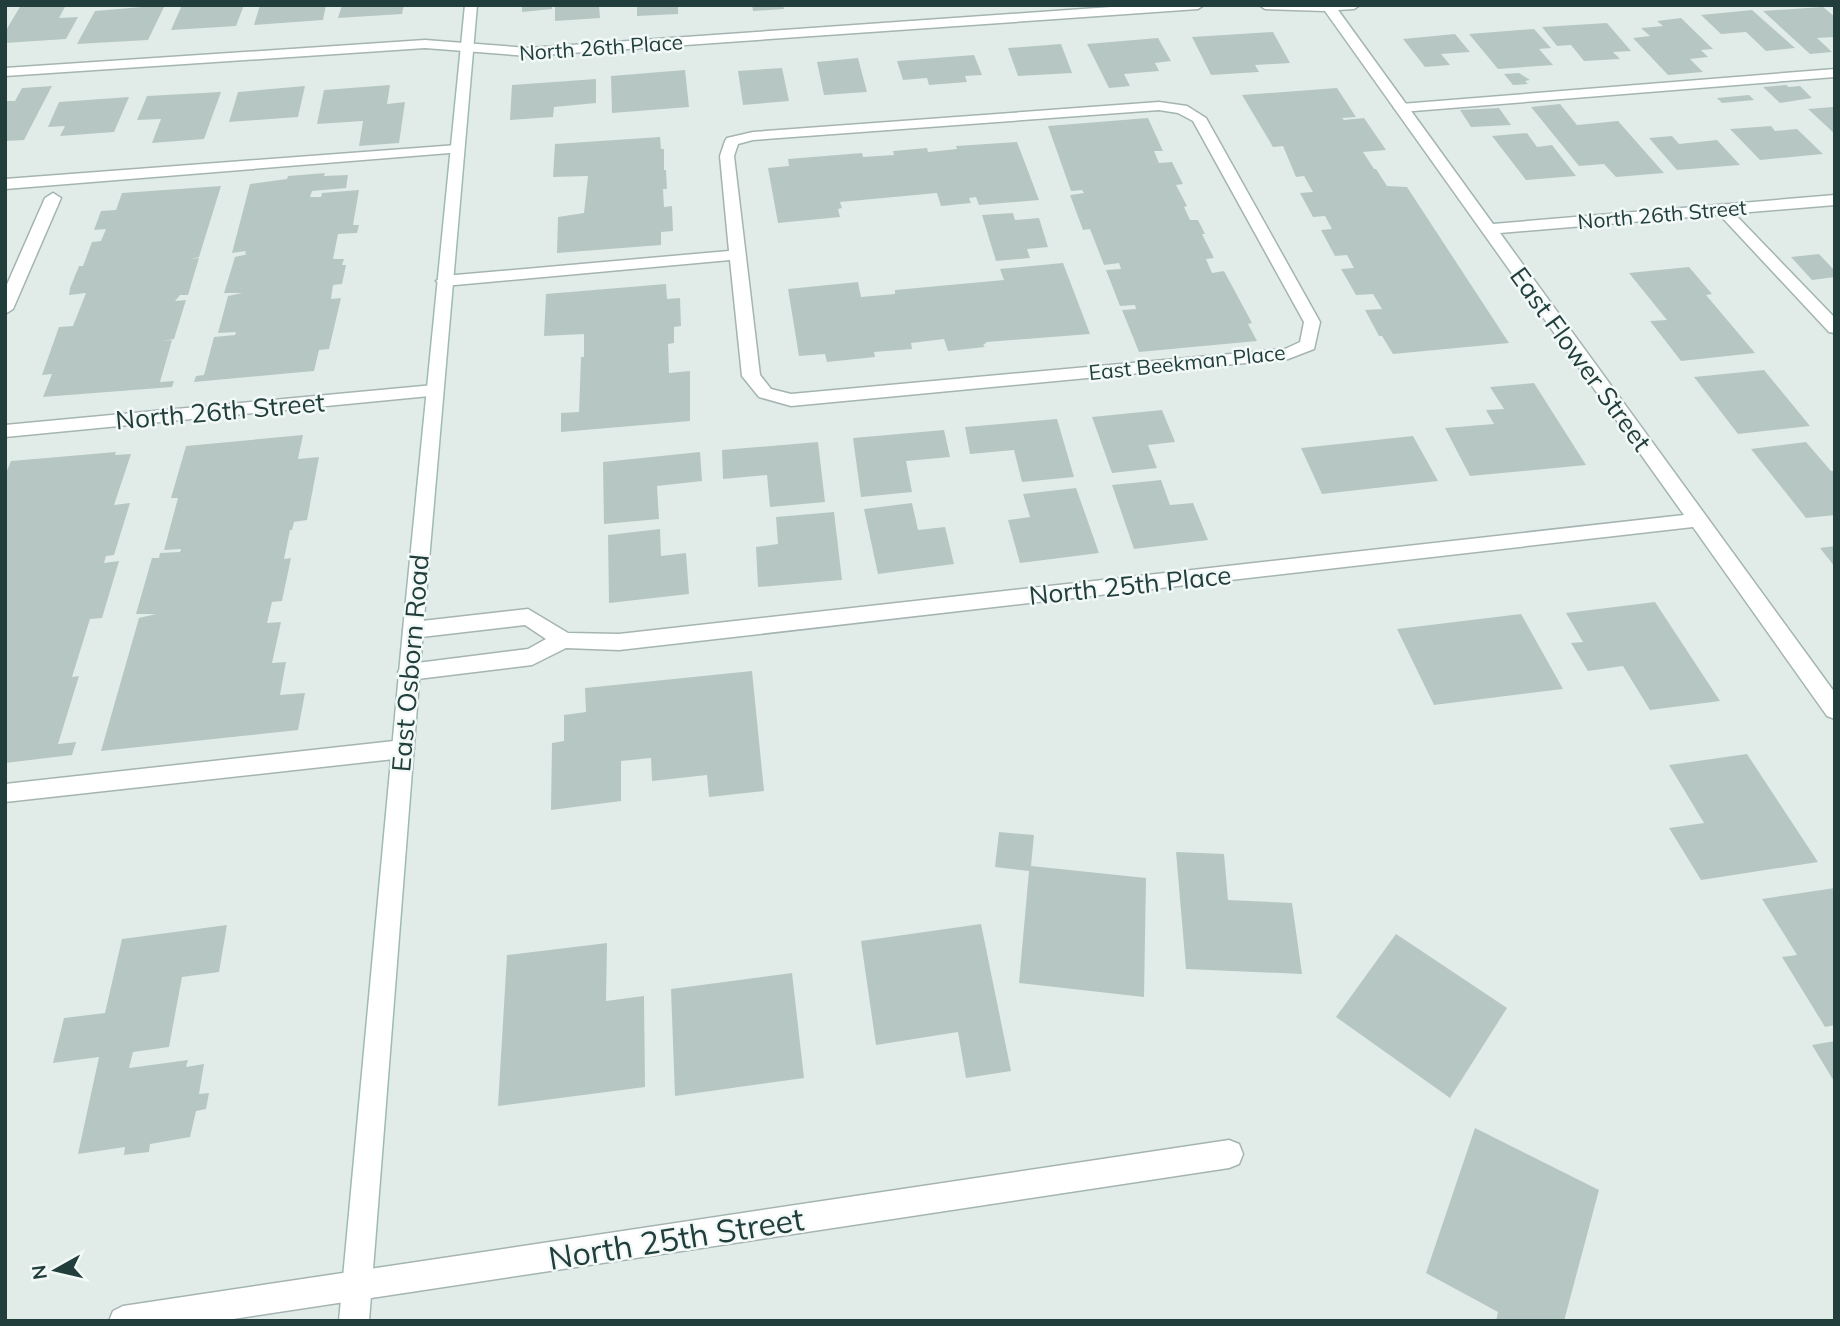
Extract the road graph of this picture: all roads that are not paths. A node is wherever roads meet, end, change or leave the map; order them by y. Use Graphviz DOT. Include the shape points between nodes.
graph roads {
  1 [pos="471,5"];
  2 [pos="1198,5"];
  3 [pos="1265,5"];
  4 [pos="1354,5"];
  5 [pos="1329,7"];
  6 [pos="467,46"];
  7 [pos="5,72"];
  8 [pos="1835,73"];
  9 [pos="1401,108"];
  10 [pos="457,149"];
  11 [pos="5,184"];
  12 [pos="53,198"];
  13 [pos="1835,200"];
  14 [pos="1722,209"];
  15 [pos="1489,229"];
  16 [pos="738,255"];
  17 [pos="444,281"];
  18 [pos="7,303"];
  19 [pos="1835,328"];
  20 [pos="434,391"];
  21 [pos="5,431"];
  22 [pos="1696,520"];
  23 [pos="413,631"];
  24 [pos="563,640"];
  25 [pos="409,672"];
  26 [pos="1835,710"];
  27 [pos="403,749"];
  28 [pos="5,793"];
  29 [pos="1229,1154"];
  30 [pos="357,1287"];
  31 [pos="123,1321"];
  32 [pos="354,1321"];
  1 -- 6 [label="street, East Osborn Road"];
  2 -- 6 [label="street, North 26th Place" via="528,52 501,53"];
  3 -- 5 [label="street"];
  4 -- 5 [label="street"];
  5 -- 9 [label="street, East Flower Street"];
  6 -- 7 [label="street, North 26th Place" via="425,44"];
  6 -- 10 [label="street, East Osborn Road"];
  8 -- 9 [label="street"];
  9 -- 15 [label="street, East Flower Street"];
  10 -- 11 [label="street"];
  10 -- 17 [label="street, East Osborn Road"];
  12 -- 18 [label="street"];
  13 -- 14 [label="street, North 26th Street"];
  14 -- 15 [label="street, North 26th Street"];
  14 -- 19 [label="street"];
  15 -- 22 [label="street, East Flower Street"];
  16 -- 16 [label="street, East Beekman Place" via="751,376 765,393 791,400 1289,354 1308,345 1312,322 1199,118 1182,109 1159,106 732,141 727,156"];
  16 -- 17 [label="street"];
  17 -- 20 [label="street, East Osborn Road"];
  20 -- 21 [label="street, North 26th Street"];
  20 -- 23 [label="street, East Osborn Road"];
  22 -- 24 [label="street, North 25th Place" via="619,642"];
  22 -- 26 [label="street, East Flower Street"];
  23 -- 24 [label="street, North 25th Place" via="528,617"];
  23 -- 25 [label="street, East Osborn Road"];
  24 -- 25 [label="street" via="532,657"];
  25 -- 27 [label="street, East Osborn Road"];
  27 -- 28 [label="street"];
  27 -- 30 [label="street, East Osborn Road"];
  29 -- 30 [label="street, North 25th Street"];
  30 -- 31 [label="street, North 25th Street"];
  30 -- 32 [label="street, East Osborn Road"];
}
